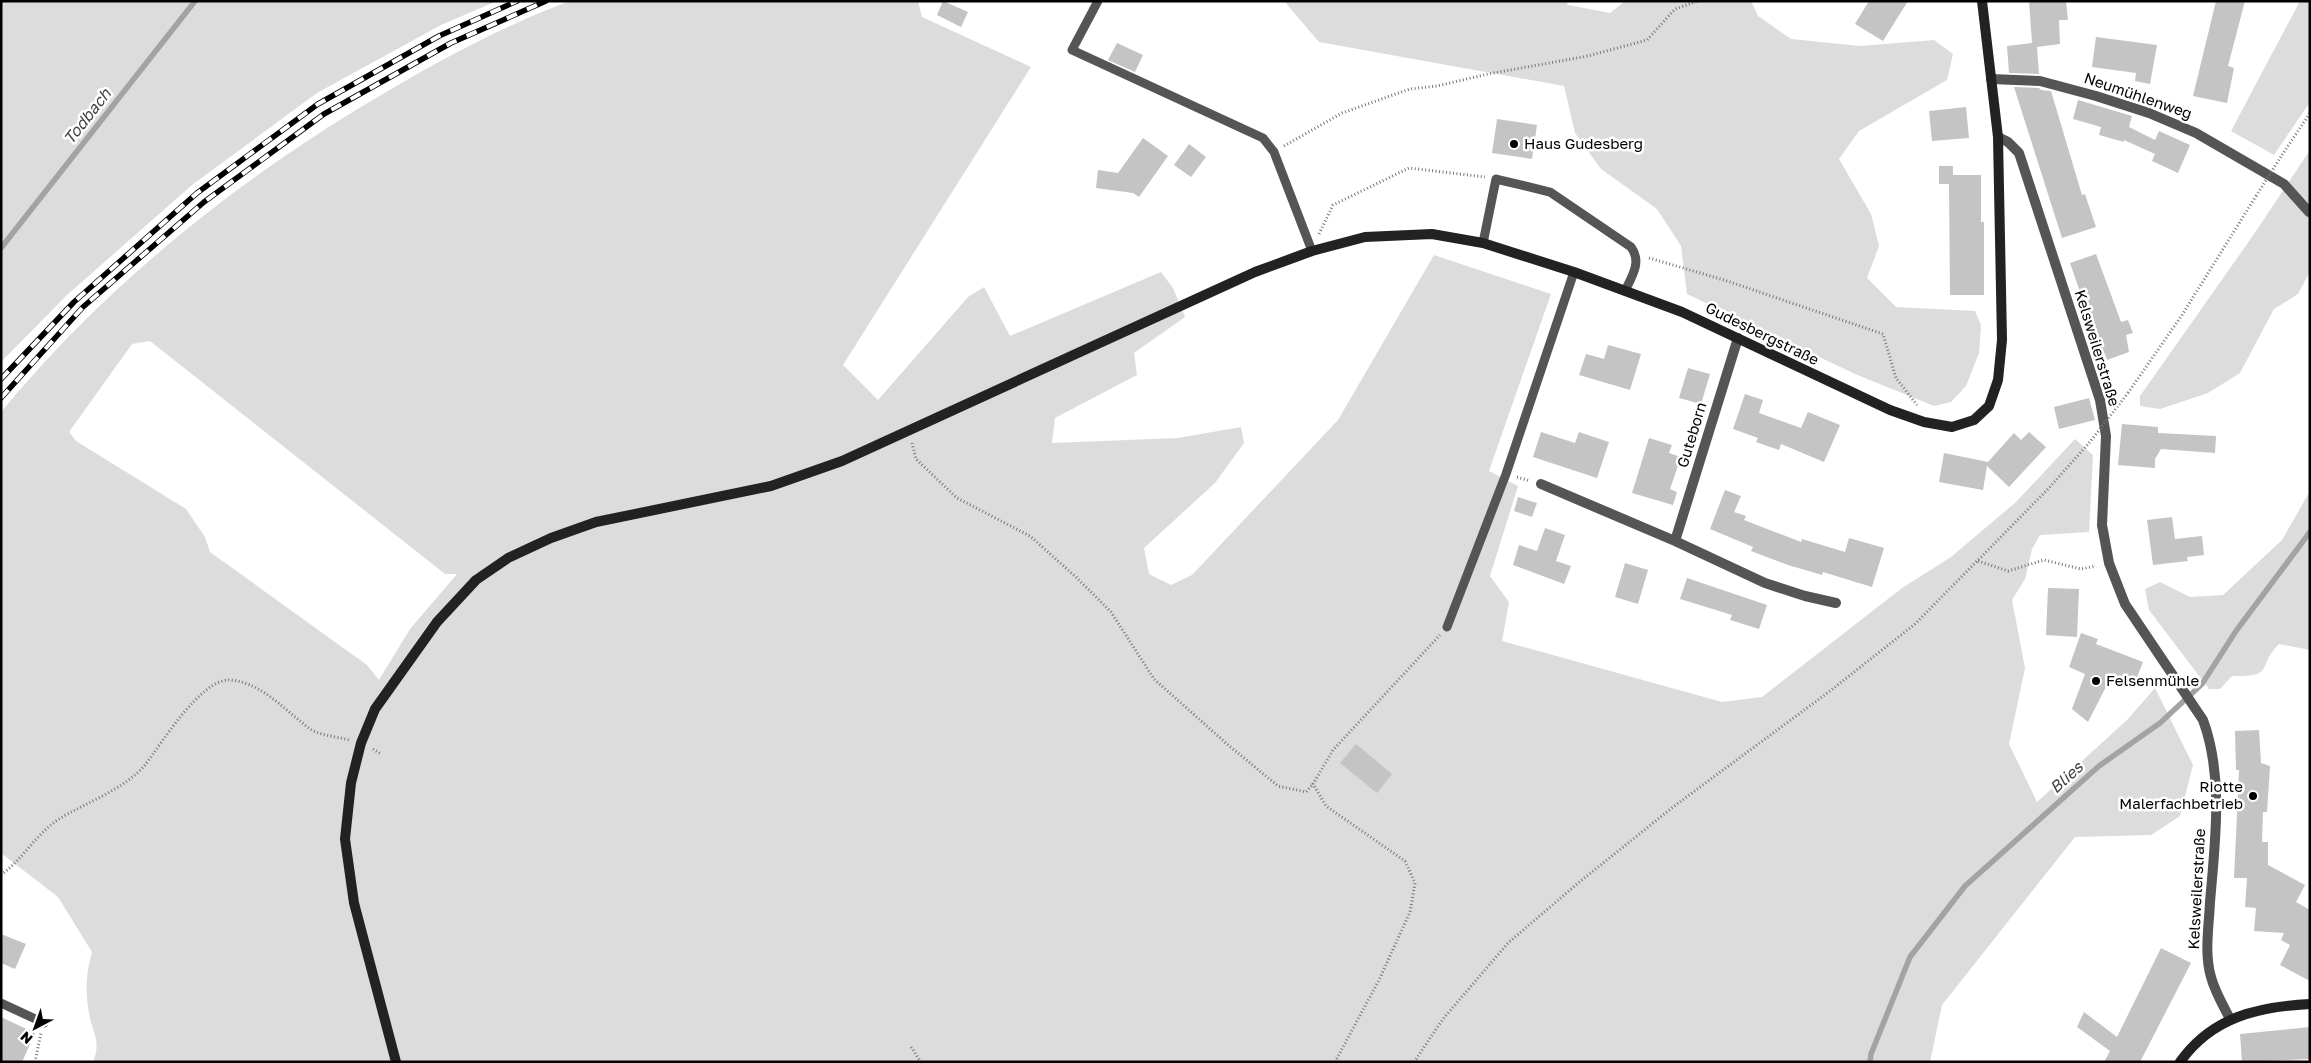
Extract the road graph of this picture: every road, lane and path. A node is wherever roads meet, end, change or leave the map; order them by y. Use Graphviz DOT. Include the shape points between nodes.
graph roads {
  1 [pos="1098,1"];
  2 [pos="1698,1"];
  3 [pos="1982,1"];
  4 [pos="1991,79"];
  5 [pos="2310,113"];
  6 [pos="1998,137"];
  7 [pos="1274,152"];
  8 [pos="1496,178"];
  9 [pos="2309,212"];
  10 [pos="1483,243"];
  11 [pos="1312,251"];
  12 [pos="1636,254"];
  13 [pos="1574,272"];
  14 [pos="1625,291"];
  15 [pos="1738,338"];
  16 [pos="1924,422"];
  17 [pos="908,432"];
  18 [pos="1506,474"];
  19 [pos="1541,484"];
  20 [pos="1675,541"];
  21 [pos="1978,561"];
  22 [pos="2109,563"];
  23 [pos="1836,603"];
  24 [pos="1447,627"];
  25 [pos="362,743"];
  26 [pos="1313,784"];
  27 [pos="1,874"];
  28 [pos="1,1003"];
  29 [pos="2310,1004"];
  30 [pos="2230,1018"];
  31 [pos="44,1023"];
  32 [pos="911,1047"];
  33 [pos="35,1062"];
  34 [pos="396,1062"];
  35 [pos="921,1062"];
  36 [pos="1335,1062"];
  37 [pos="1414,1062"];
  38 [pos="2180,1062"];
  1 -- 7 [label="lane" via="1072,50 1263,138"];
  2 -- 7 [label="path" via="1675,9 1647,40 1588,56 1410,89 1342,114"];
  3 -- 4 [label="main road"];
  4 -- 6 [label="main road"];
  4 -- 9 [label="street, Neumühlenweg" via="2040,81 2149,113 2196,133 2284,184"];
  5 -- 21 [label="path, bridge" via="2128,393 2049,488"];
  6 -- 16 [label="main road, Gudesbergstraße" via="2002,340 1998,380 1989,406 1974,420 1952,427"];
  6 -- 22 [label="street, Kelsweilerstraße" via="2019,152 2100,400 2106,436 2102,525"];
  7 -- 11 [label="lane"];
  8 -- 10 [label="lane"];
  8 -- 11 [label="path" via="1409,168 1333,205"];
  8 -- 12 [label="lane" via="1550,192"];
  10 -- 11 [label="main road, Gudesbergstraße" via="1432,234 1400,234 1365,237"];
  10 -- 13 [label="main road, Gudesbergstraße"];
  11 -- 17 [label="main road, Gudesbergstraße" via="1255,272"];
  12 -- 14 [label="lane" via="1636,265"];
  12 -- 16 [label="path" via="1883,334 1896,378 1918,406"];
  13 -- 14 [label="main road, Gudesbergstraße"];
  13 -- 18 [label="lane"];
  14 -- 15 [label="main road, Gudesbergstraße" via="1682,312"];
  15 -- 16 [label="main road, Gudesbergstraße" via="1832,384"];
  15 -- 20 [label="street, Guteborn"];
  17 -- 25 [label="main road, Gudesbergstraße" via="842,462 771,486 596,522 508,558 476,580 437,622 375,709"];
  17 -- 26 [label="path" via="916,459 957,498 1030,536 1111,612 1154,680 1227,744 1278,786 1306,792"];
  18 -- 19 [label="path"];
  18 -- 24 [label="lane"];
  19 -- 20 [label="street"];
  20 -- 23 [label="street" via="1765,583"];
  21 -- 22 [label="path" via="2008,571 2044,560 2081,569"];
  21 -- 37 [label="path" via="1915,624 1673,807 1508,943 1443,1019"];
  22 -- 30 [label="street, Kelsweilerstraße" via="2125,604 2203,720 2211,740 2216,787 2207,949 2210,976"];
  24 -- 26 [label="path" via="1333,750"];
  25 -- 27 [label="path" via="315,732 255,686 228,680 208,689 180,715 143,767 104,796 40,834"];
  25 -- 34 [label="main road, Gudesbergstraße" via="351,783 345,839 354,903"];
  26 -- 36 [label="path" via="1326,806 1405,861 1415,883 1410,912"];
  28 -- 31 [label="lane"];
  29 -- 30 [label="main road" via="2257,1010"];
  30 -- 38 [label="main road" via="2205,1034"];
  31 -- 33 [label="path"];
  32 -- 35 [label="path"];
}
